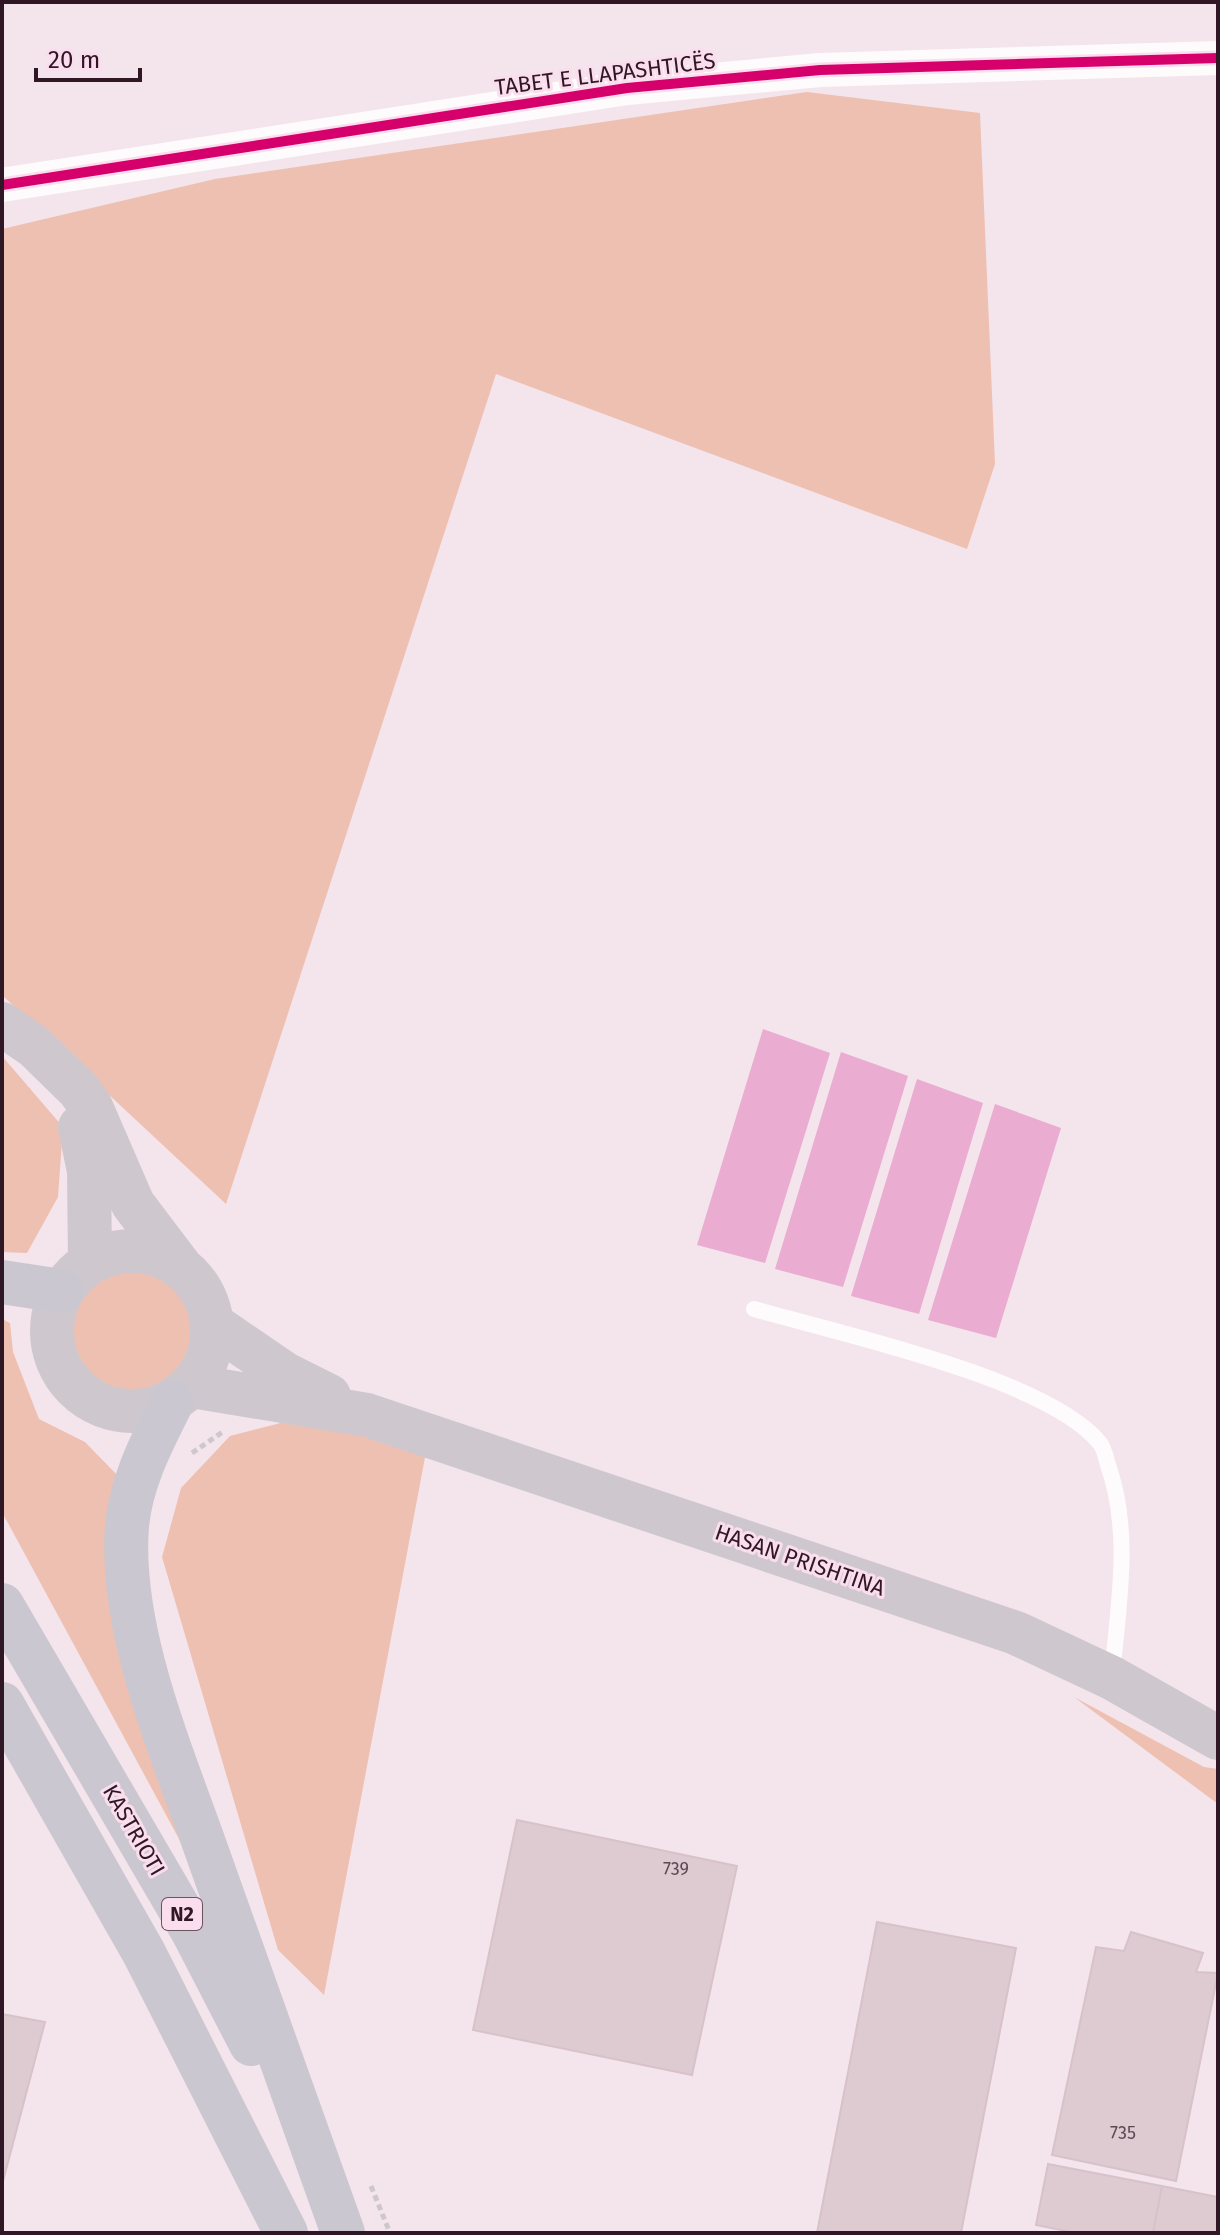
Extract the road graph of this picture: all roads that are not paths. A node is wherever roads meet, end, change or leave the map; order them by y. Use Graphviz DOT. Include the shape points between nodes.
graph roads {
  1 [pos="1218,58"];
  2 [pos="2,185"];
  3 [pos="2,1024"];
  4 [pos="59,1069"];
  5 [pos="180,1266"];
  6 [pos="75,1277"];
  7 [pos="2,1282"];
  8 [pos="754,1309"];
  9 [pos="212,1324"];
  10 [pos="182,1394"];
  11 [pos="367,1415"];
  12 [pos="2,1605"];
  13 [pos="1112,1678"];
  14 [pos="2,1704"];
  15 [pos="1218,1738"];
  16 [pos="286,2233"];
  17 [pos="343,2233"];
  1 -- 2 [label="street, TABET E LLAPASHTICËS" via="820,70 627,88"];
  3 -- 4 [label="main road"];
  4 -- 5 [label="main road" via="91,1107 133,1204"];
  4 -- 6 [label="main road" via="88,1160"];
  5 -- 6 [label="main road" via="135,1250 111,1253"];
  5 -- 9 [label="main road" via="202,1292"];
  6 -- 7 [label="highway"];
  6 -- 10 [label="main road" via="53,1313 50,1336 66,1380 83,1396 127,1412 150,1410"];
  8 -- 13 [label="lane" via="944,1363 1047,1403 1100,1443 1120,1498 1122,1567"];
  9 -- 10 [label="main road" via="204,1367"];
  9 -- 11 [label="main road, HASAN PRISHTINA" via="285,1374"];
  10 -- 11 [label="main road, HASAN PRISHTINA"];
  10 -- 17 [label="highway" via="136,1478 127,1570 136,1622 166,1733"];
  11 -- 13 [label="main road, HASAN PRISHTINA" via="1016,1633"];
  12 -- 17 [label="highway, KASTRIOTI / N2" via="193,1932"];
  13 -- 15 [label="main road, HASAN PRISHTINA"];
  14 -- 16 [label="highway, N2" via="144,1953"];
}
